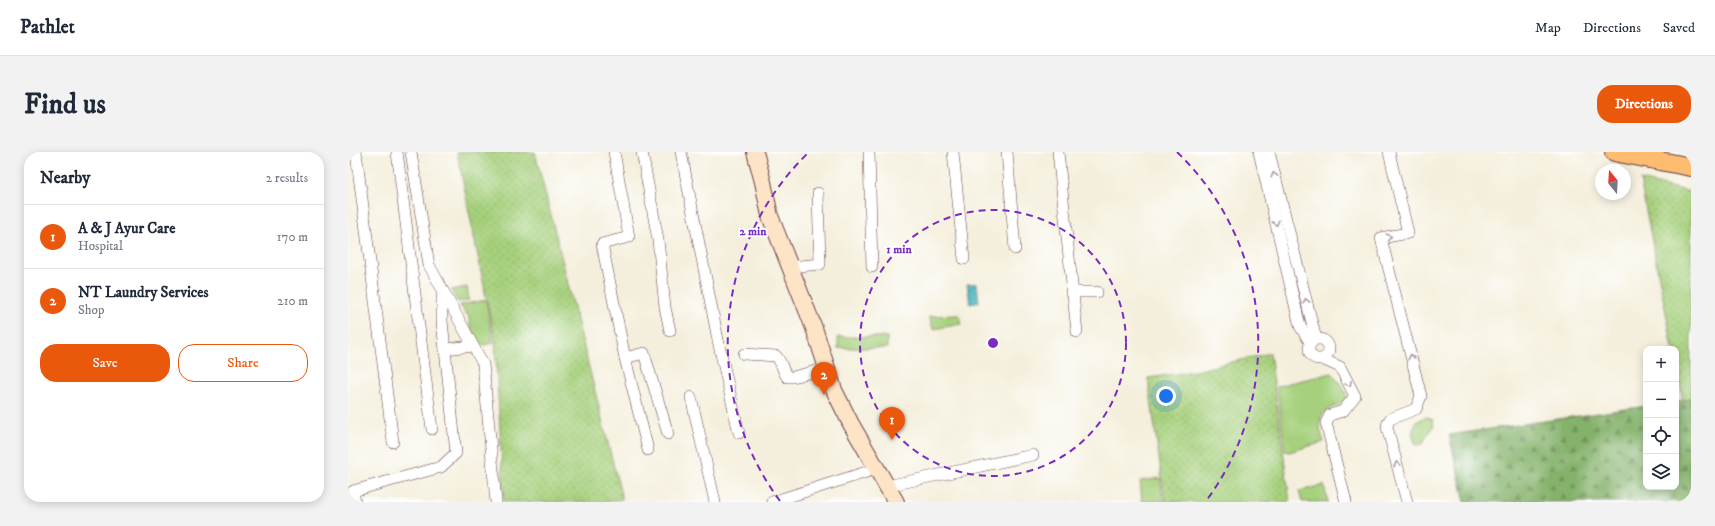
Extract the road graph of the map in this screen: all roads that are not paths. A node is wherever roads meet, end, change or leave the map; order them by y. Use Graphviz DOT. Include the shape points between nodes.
graph roads {
  1 [pos="356,152"];
  2 [pos="397,152"];
  3 [pos="411,152"];
  4 [pos="614,152"];
  5 [pos="642,152"];
  6 [pos="681,152"];
  7 [pos="755,152"];
  8 [pos="869,152"];
  9 [pos="953,152"];
  10 [pos="1007,152"];
  11 [pos="1058,152"];
  12 [pos="1259,152"];
  13 [pos="1269,152"];
  14 [pos="1390,152"];
  15 [pos="1614,152"];
  16 [pos="1691,167"];
  17 [pos="818,193"];
  18 [pos="1015,249"];
  19 [pos="964,259"];
  20 [pos="790,267"];
  21 [pos="872,267"];
  22 [pos="442,291"];
  23 [pos="1071,292"];
  24 [pos="1096,292"];
  25 [pos="670,331"];
  26 [pos="1077,332"];
  27 [pos="1313,340"];
  28 [pos="473,346"];
  29 [pos="445,349"];
  30 [pos="744,354"];
  31 [pos="625,358"];
  32 [pos="1322,359"];
  33 [pos="827,368"];
  34 [pos="692,397"];
  35 [pos="432,428"];
  36 [pos="739,432"];
  37 [pos="668,434"];
  38 [pos="393,442"];
  39 [pos="648,450"];
  40 [pos="1033,455"];
  41 [pos="876,469"];
  42 [pos="887,486"];
  43 [pos="355,502"];
  44 [pos="496,502"];
  45 [pos="715,502"];
  46 [pos="772,502"];
  47 [pos="896,502"];
  48 [pos="1346,502"];
  49 [pos="1407,502"];
  1 -- 38 [label="street"];
  2 -- 35 [label="street"];
  3 -- 22 [label="street" via="427,260"];
  4 -- 31 [label="street" via="629,237 602,244"];
  5 -- 25 [label="street" via="658,240"];
  6 -- 36 [label="street"];
  7 -- 20 [label="main road" via="770,216"];
  8 -- 21 [label="street"];
  9 -- 19 [label="street"];
  10 -- 18 [label="street"];
  11 -- 23 [label="street"];
  12 -- 27 [label="street, one-way" via="1300,326"];
  27 -- 13 [label="street, one-way"];
  49 -- 14 [label="street, one-way" via="1387,427 1390,419 1416,410 1421,396 1382,238 1408,233"];
  15 -- 16 [label="main road"];
  17 -- 20 [label="street" via="820,264"];
  20 -- 33 [label="main road"];
  22 -- 28 [label="street"];
  22 -- 29 [label="street"];
  23 -- 24 [label="street"];
  23 -- 26 [label="street"];
  27 -- 32 [label="street" via="1308,349 1310,355 1315,359"];
  27 -- 32 [label="street" via="1322,339 1328,343 1327,355"];
  28 -- 29 [label="street"];
  28 -- 44 [label="street" via="482,364"];
  29 -- 43 [label="street" via="456,454 442,467 353,491"];
  30 -- 33 [label="street" via="776,356 787,377"];
  31 -- 37 [label="street" via="644,353"];
  31 -- 39 [label="street"];
  32 -- 48 [label="street, one-way" via="1340,367 1356,396 1343,411 1330,415 1326,423"];
  33 -- 41 [label="main road" via="834,390"];
  34 -- 45 [label="street"];
  40 -- 42 [label="street"];
  41 -- 42 [label="main road"];
  41 -- 46 [label="street"];
  42 -- 47 [label="main road"];
}
